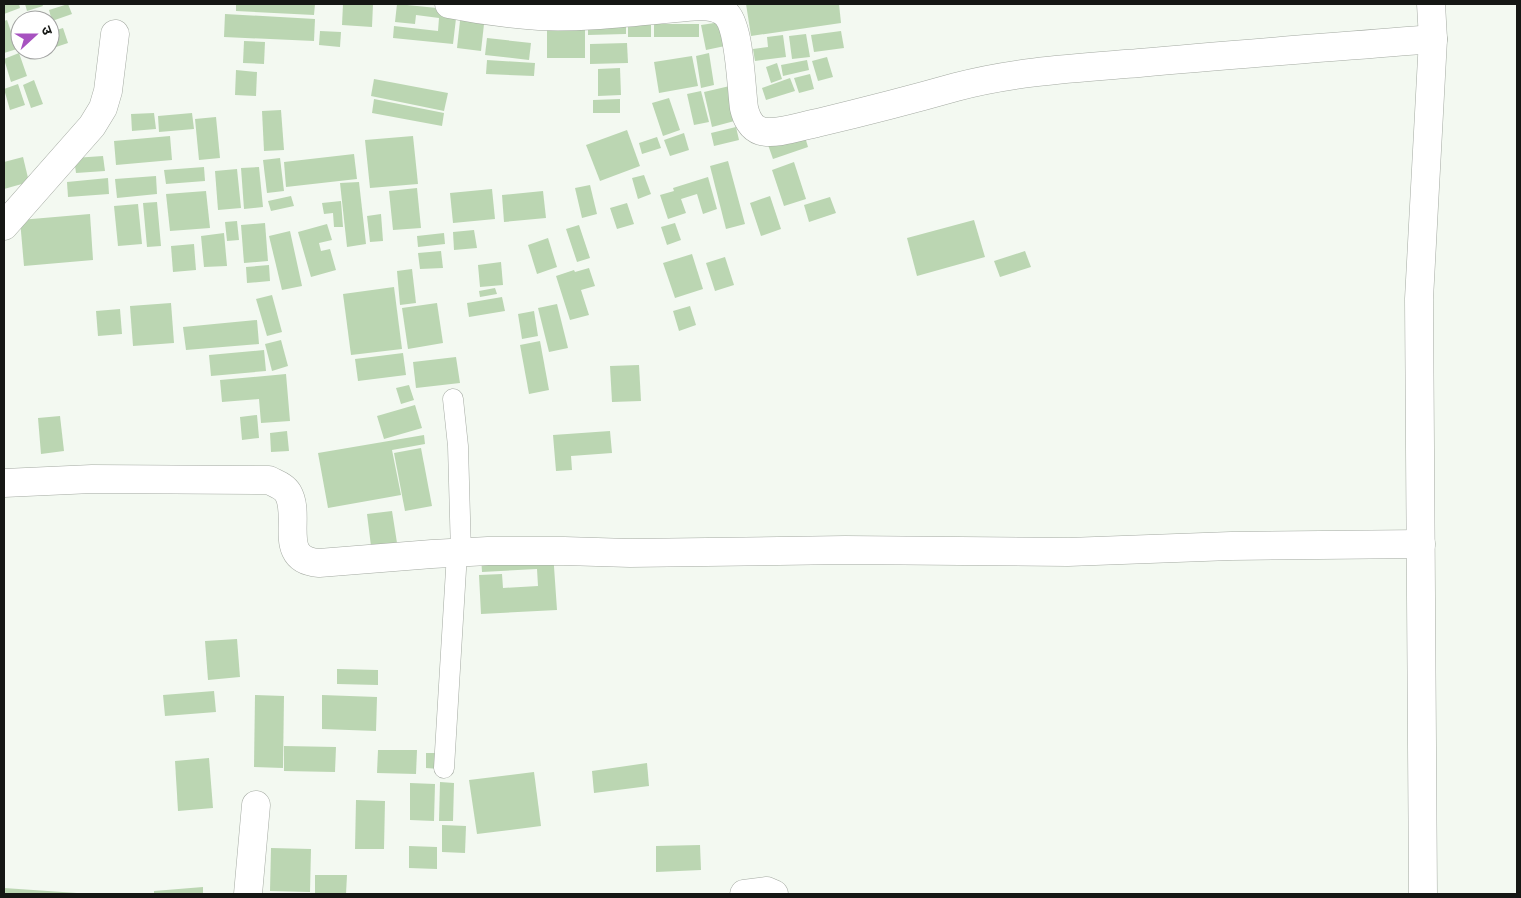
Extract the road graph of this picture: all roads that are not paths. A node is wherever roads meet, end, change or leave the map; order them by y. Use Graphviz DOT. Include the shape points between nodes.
graph roads {
  1 [pos="449,4"];
  2 [pos="1431,4"];
  3 [pos="115,34"];
  4 [pos="1434,40"];
  5 [pos="4,226"];
  6 [pos="453,399"];
  7 [pos="4,483"];
  8 [pos="1421,544"];
  9 [pos="459,553"];
  10 [pos="444,768"];
  11 [pos="256,806"];
  12 [pos="248,894"];
  13 [pos="744,894"];
  14 [pos="774,894"];
  15 [pos="1423,894"];
  1 -- 4 [label="street" via="539,16 580,16 696,6 718,9 731,21 735,34 746,117 759,130 768,132 1030,72"];
  2 -- 4 [label="street"];
  3 -- 5 [label="street" via="103,108 92,126"];
  4 -- 8 [label="street" via="1419,299"];
  6 -- 9 [label="lane" via="458,446"];
  7 -- 9 [label="street" via="92,479 269,480 288,492 292,503 295,548 309,562"];
  8 -- 9 [label="street" via="1068,552"];
  8 -- 15 [label="street"];
  9 -- 10 [label="lane"];
  11 -- 12 [label="street"];
  13 -- 14 [label="street" via="767,891"];
}
